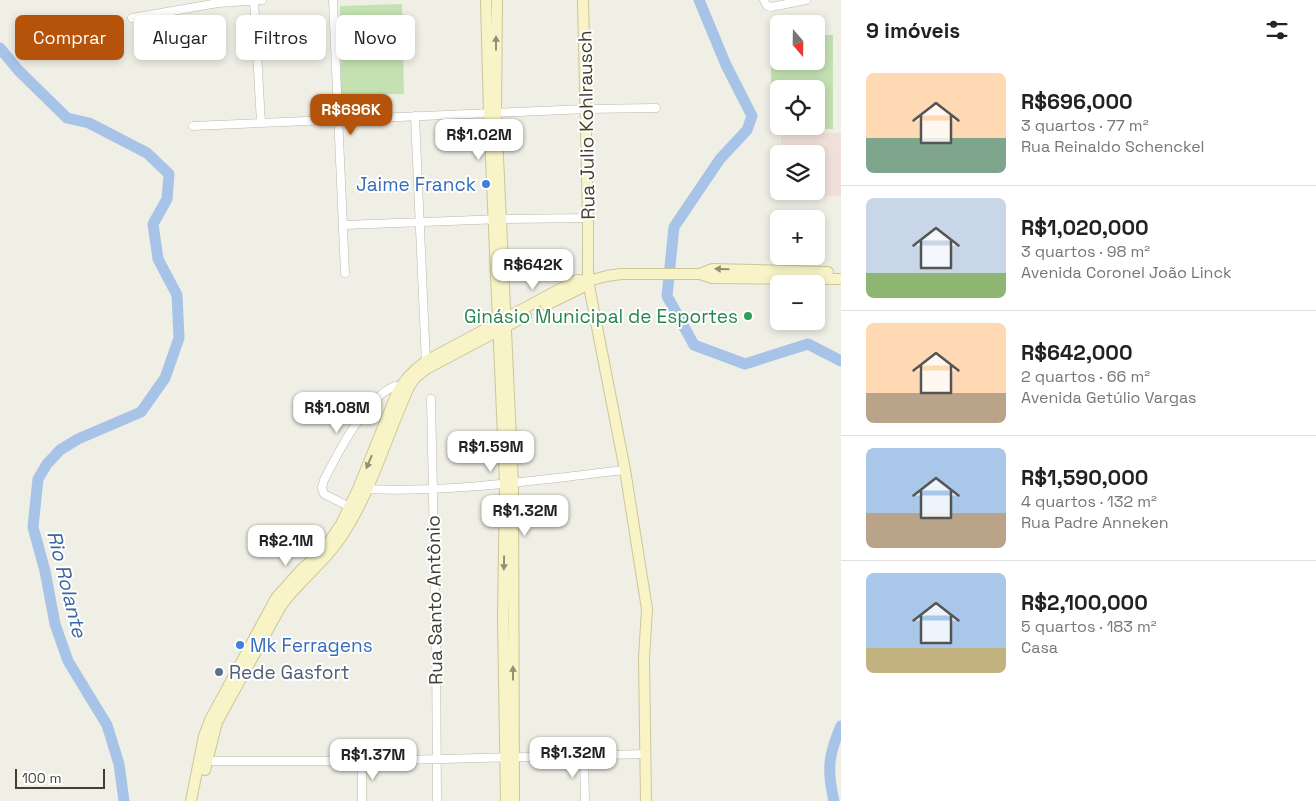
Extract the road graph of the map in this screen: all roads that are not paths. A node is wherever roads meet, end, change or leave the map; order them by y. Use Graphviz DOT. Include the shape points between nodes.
graph roads {
  1 [pos="178,0"];
  2 [pos="254,0"];
  3 [pos="262,0"];
  4 [pos="333,0"];
  5 [pos="486,0"];
  6 [pos="496,0"];
  7 [pos="583,0"];
  8 [pos="764,0"];
  9 [pos="806,0"];
  10 [pos="178,10"];
  11 [pos="132,18"];
  12 [pos="656,108"];
  13 [pos="586,109"];
  14 [pos="493,113"];
  15 [pos="415,116"];
  16 [pos="339,119"];
  17 [pos="262,123"];
  18 [pos="194,126"];
  19 [pos="588,218"];
  20 [pos="498,220"];
  21 [pos="421,223"];
  22 [pos="344,226"];
  23 [pos="345,273"];
  24 [pos="841,273"];
  25 [pos="768,275"];
  26 [pos="841,279"];
  27 [pos="588,281"];
  28 [pos="502,325"];
  29 [pos="426,365"];
  30 [pos="403,390"];
  31 [pos="431,399"];
  32 [pos="625,470"];
  33 [pos="509,483"];
  34 [pos="363,489"];
  35 [pos="432,489"];
  36 [pos="348,506"];
  37 [pos="240,672"];
  38 [pos="644,754"];
  39 [pos="584,756"];
  40 [pos="509,757"];
  41 [pos="436,758"];
  42 [pos="204,761"];
  43 [pos="362,761"];
  44 [pos="191,801"];
  45 [pos="197,801"];
  46 [pos="362,801"];
  47 [pos="437,801"];
  48 [pos="506,801"];
  49 [pos="514,801"];
  50 [pos="585,801"];
  51 [pos="646,801"];
  1 -- 10 [label="street"];
  2 -- 3 [label="street"];
  2 -- 10 [label="street"];
  2 -- 17 [label="street"];
  4 -- 16 [label="street"];
  5 -- 14 [label="main road"];
  14 -- 6 [label="main road, one-way"];
  7 -- 13 [label="main road, Rua Julio Kohlrausch"];
  8 -- 9 [label="street" via="771,7"];
  10 -- 11 [label="street"];
  12 -- 13 [label="street"];
  13 -- 14 [label="street"];
  13 -- 19 [label="main road, Rua Julio Kohlrausch"];
  14 -- 15 [label="street"];
  14 -- 20 [label="main road"];
  15 -- 16 [label="street"];
  15 -- 21 [label="street"];
  16 -- 17 [label="street"];
  16 -- 22 [label="street"];
  17 -- 18 [label="street"];
  19 -- 20 [label="street"];
  19 -- 27 [label="main road, Rua Julio Kohlrausch"];
  20 -- 21 [label="street"];
  20 -- 28 [label="main road"];
  21 -- 22 [label="street"];
  21 -- 29 [label="street"];
  22 -- 23 [label="street"];
  24 -- 25 [label="main road"];
  25 -- 26 [label="main road"];
  25 -- 27 [label="main road" via="712,278 700,274 649,274 607,276"];
  27 -- 28 [label="main road" via="577,280"];
  27 -- 32 [label="main road, Rua Julio Kohlrausch"];
  28 -- 29 [label="main road"];
  28 -- 33 [label="main road"];
  29 -- 30 [label="main road" via="413,370"];
  30 -- 34 [label="main road"];
  30 -- 36 [label="street" via="394,386 387,389 358,420 322,486 325,495"];
  31 -- 35 [label="street, Rua Santo Antônio"];
  32 -- 33 [label="street"];
  32 -- 38 [label="main road, Rua Julio Kohlrausch" via="647,609"];
  33 -- 35 [label="street"];
  33 -- 40 [label="main road" via="503,618"];
  34 -- 35 [label="street"];
  34 -- 36 [label="main road"];
  34 -- 37 [label="main road" via="342,537 292,590"];
  35 -- 41 [label="street, Rua Santo Antônio"];
  36 -- 37 [label="main road" via="341,524 325,548 276,598"];
  37 -- 42 [label="main road" via="210,720 204,736"];
  38 -- 39 [label="street"];
  38 -- 51 [label="main road, Rua Julio Kohlrausch"];
  39 -- 40 [label="street"];
  39 -- 50 [label="street"];
  40 -- 41 [label="street"];
  40 -- 48 [label="main road"];
  40 -- 49 [label="main road"];
  41 -- 43 [label="street"];
  41 -- 47 [label="street, Rua Santo Antônio"];
  42 -- 43 [label="street"];
  42 -- 44 [label="main road"];
  42 -- 45 [label="main road"];
  43 -- 46 [label="street"];
}
